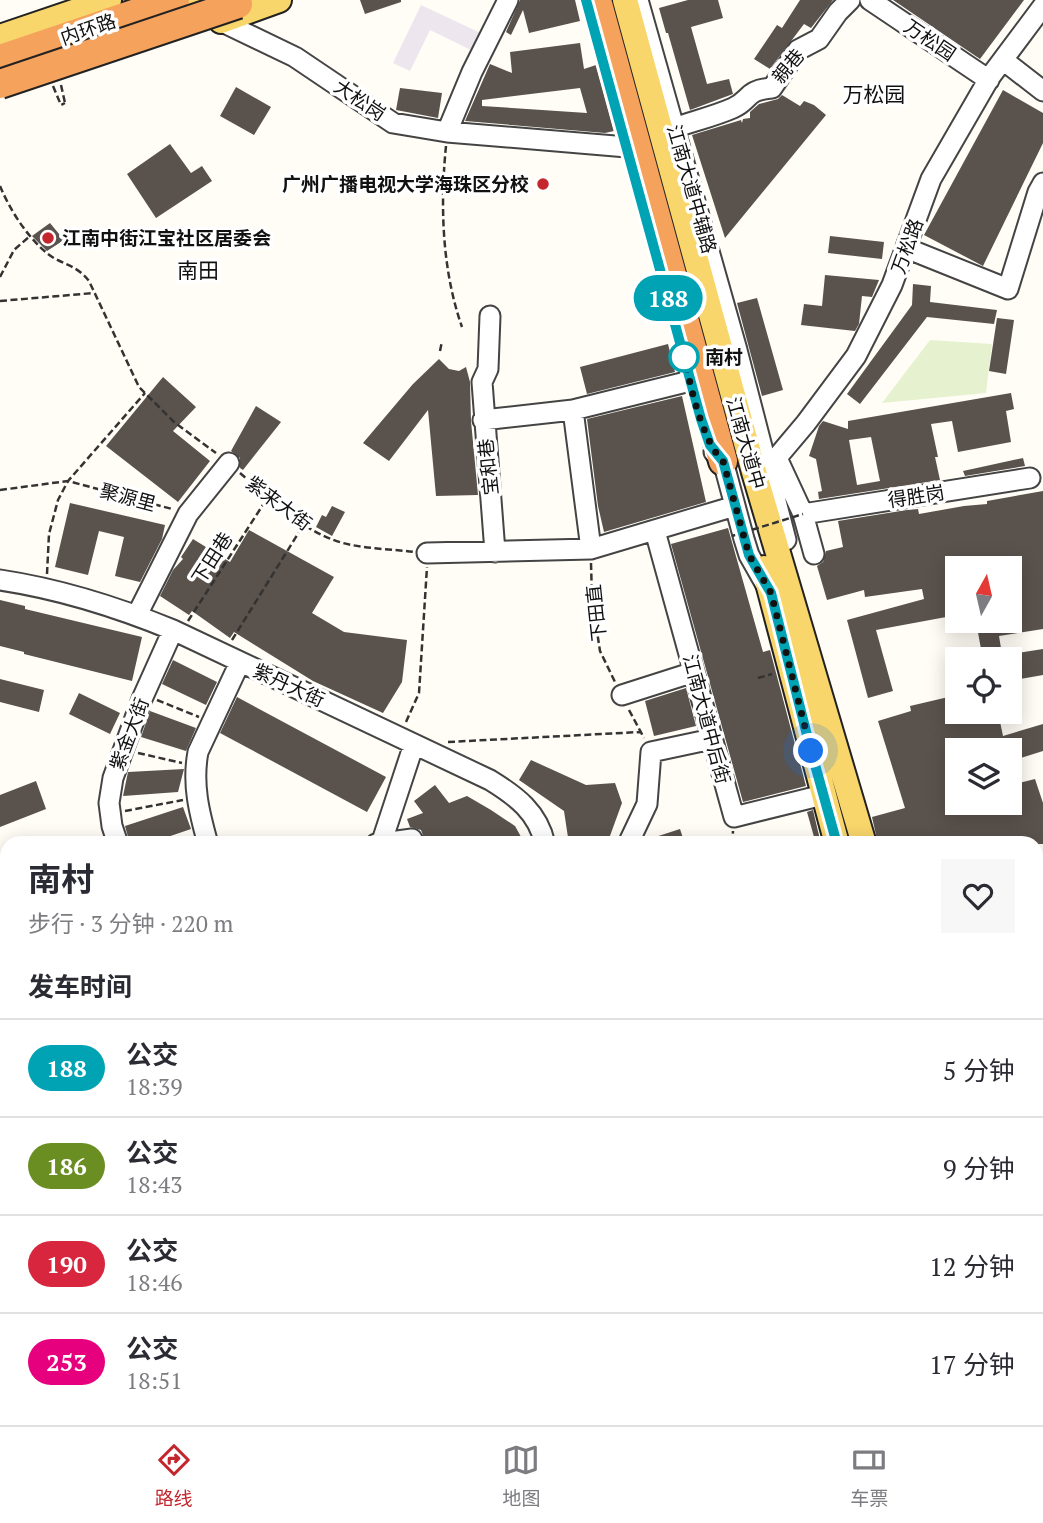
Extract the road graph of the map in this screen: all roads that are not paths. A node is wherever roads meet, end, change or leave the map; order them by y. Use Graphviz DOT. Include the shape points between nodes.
graph roads {
  1 [pos="109,0"];
  2 [pos="143,0"];
  3 [pos="175,0"];
  4 [pos="206,0"];
  5 [pos="279,0"];
  6 [pos="508,0"];
  7 [pos="586,0"];
  8 [pos="597,0"];
  9 [pos="608,0"];
  10 [pos="625,0"];
  11 [pos="638,0"];
  12 [pos="850,0"];
  13 [pos="870,0"];
  14 [pos="1043,6"];
  15 [pos="235,8"];
  16 [pos="136,12"];
  17 [pos="0,37"];
  18 [pos="0,47"];
  19 [pos="124,52"];
  20 [pos="0,59"];
  21 [pos="1003,61"];
  22 [pos="0,69"];
  23 [pos="989,80"];
  24 [pos="0,84"];
  25 [pos="1043,91"];
  26 [pos="0,93"];
  27 [pos="674,128"];
  28 [pos="447,132"];
  29 [pos="627,146"];
  30 [pos="681,180"];
  31 [pos="1043,183"];
  32 [pos="906,248"];
  33 [pos="490,316"];
  34 [pos="690,381"];
  35 [pos="573,410"];
  36 [pos="484,420"];
  37 [pos="229,463"];
  38 [pos="751,463"];
  39 [pos="1030,478"];
  40 [pos="736,506"];
  41 [pos="803,514"];
  42 [pos="655,531"];
  43 [pos="591,550"];
  44 [pos="495,552"];
  45 [pos="427,553"];
  46 [pos="814,554"];
  47 [pos="0,580"];
  48 [pos="771,593"];
  49 [pos="137,615"];
  50 [pos="177,632"];
  51 [pos="232,658"];
  52 [pos="694,672"];
  53 [pos="622,695"];
  54 [pos="712,739"];
  55 [pos="406,740"];
  56 [pos="823,795"];
  57 [pos="116,836"];
  58 [pos="206,836"];
  59 [pos="381,836"];
  60 [pos="542,836"];
  61 [pos="632,836"];
  62 [pos="835,836"];
  63 [pos="862,836"];
  1 -- 17 [label="main road"];
  2 -- 18 [label="main road"];
  3 -- 20 [label="highway, 内环路"];
  4 -- 16 [label="main road"];
  5 -- 15 [label="main road"];
  6 -- 28 [label="street"];
  7 -- 29 [label="street"];
  8 -- 38 [label="highway" via="687,327"];
  9 -- 38 [label="main road, 江南大道中"];
  10 -- 30 [label="main road, 江南大道中"];
  11 -- 27 [label="street, 江南大道中辅路"];
  12 -- 27 [label="street, 親巷" via="818,39 798,50 772,88 758,89 737,107"];
  13 -- 23 [label="street, 万松园"];
  14 -- 21 [label="street, 万松路"];
  15 -- 19 [label="main road"];
  15 -- 24 [label="highway, bridge"];
  15 -- 28 [label="street, 大松岗" via="261,41 295,57 393,123"];
  16 -- 18 [label="highway, 内环路"];
  16 -- 19 [label="main road"];
  16 -- 22 [label="main road"];
  19 -- 26 [label="main road"];
  21 -- 23 [label="street, 万松路"];
  21 -- 25 [label="street"];
  23 -- 32 [label="street, 万松路" via="931,179"];
  27 -- 30 [label="street, 江南大道中辅路"];
  28 -- 29 [label="street, 大松岗"];
  29 -- 34 [label="street"];
  30 -- 38 [label="main road, 江南大道中"];
  31 -- 32 [label="street" via="1008,289"];
  32 -- 38 [label="street, 万松路" via="856,356 806,423"];
  33 -- 36 [label="street, 宝和巷" via="488,369 482,382"];
  34 -- 35 [label="street"];
  34 -- 38 [label="street" via="714,451"];
  35 -- 36 [label="street"];
  35 -- 43 [label="street"];
  36 -- 44 [label="street, 宝和巷"];
  37 -- 49 [label="street" via="188,514"];
  38 -- 40 [label="street"];
  38 -- 41 [label="street"];
  38 -- 48 [label="main road, 江南大道中"];
  38 -- 63 [label="main road, 江南大道中"];
  39 -- 41 [label="street, 得胜岗"];
  40 -- 42 [label="street"];
  40 -- 48 [label="street" via="749,555"];
  41 -- 46 [label="street"];
  42 -- 43 [label="street"];
  42 -- 52 [label="street, 江南大道中后街"];
  43 -- 44 [label="street"];
  44 -- 45 [label="street"];
  47 -- 49 [label="street, 紫丹大街"];
  48 -- 56 [label="main road, 江南大道中"];
  49 -- 50 [label="street, 紫丹大街"];
  50 -- 51 [label="street, 紫丹大街"];
  50 -- 57 [label="street, 紫金大街" via="144,694 113,778 109,803"];
  51 -- 55 [label="street, 紫丹大街"];
  51 -- 58 [label="street" via="198,752 194,782"];
  52 -- 53 [label="street"];
  52 -- 54 [label="street, 江南大道中后街"];
  54 -- 56 [label="street, 江南大道中后街" via="734,817"];
  54 -- 61 [label="street" via="651,752 647,804"];
  55 -- 59 [label="street"];
  55 -- 60 [label="street, 紫丹大街" via="512,794 537,820"];
  56 -- 62 [label="main road, 江南大道中"];
}
